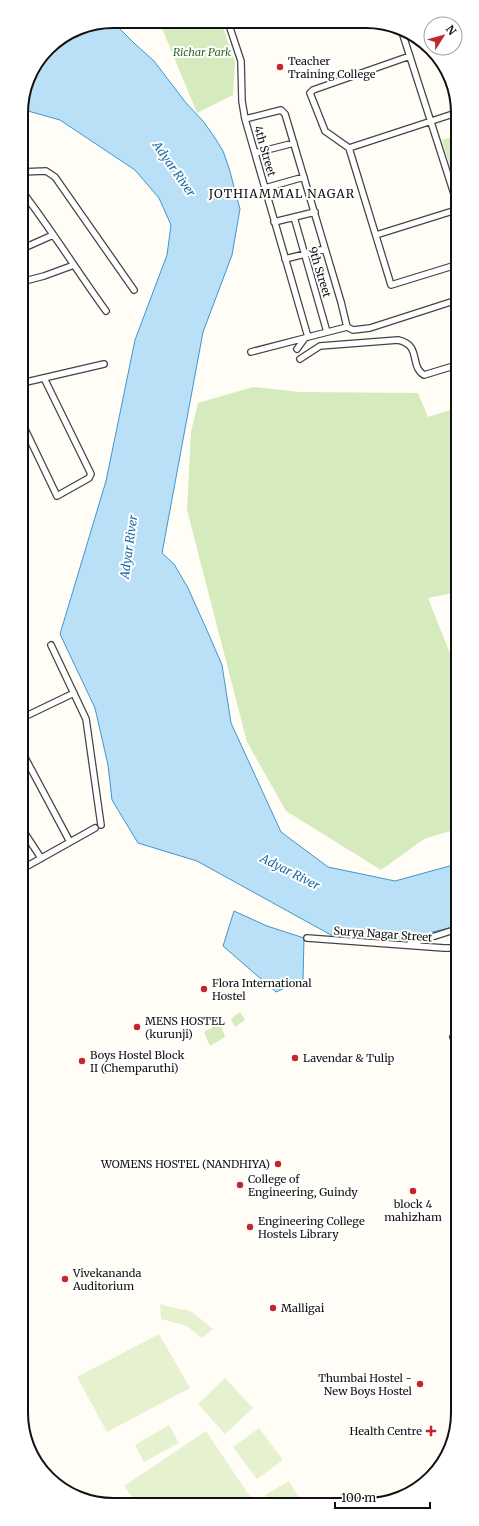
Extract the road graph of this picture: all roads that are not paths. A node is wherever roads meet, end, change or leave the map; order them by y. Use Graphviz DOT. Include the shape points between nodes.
graph roads {
  1 [pos="230,28"];
  2 [pos="403,36"];
  3 [pos="410,56"];
  4 [pos="451,115"];
  5 [pos="245,119"];
  6 [pos="432,122"];
  7 [pos="294,144"];
  8 [pos="349,148"];
  9 [pos="255,153"];
  10 [pos="28,172"];
  11 [pos="304,177"];
  12 [pos="451,184"];
  13 [pos="265,188"];
  14 [pos="28,199"];
  15 [pos="315,212"];
  16 [pos="451,212"];
  17 [pos="294,217"];
  18 [pos="274,222"];
  19 [pos="53,235"];
  20 [pos="376,235"];
  21 [pos="28,246"];
  22 [pos="325,249"];
  23 [pos="304,254"];
  24 [pos="285,259"];
  25 [pos="74,266"];
  26 [pos="451,267"];
  27 [pos="28,280"];
  28 [pos="134,290"];
  29 [pos="451,302"];
  30 [pos="106,311"];
  31 [pos="347,327"];
  32 [pos="327,332"];
  33 [pos="306,337"];
  34 [pos="297,349"];
  35 [pos="251,352"];
  36 [pos="300,359"];
  37 [pos="104,364"];
  38 [pos="451,367"];
  39 [pos="44,378"];
  40 [pos="28,382"];
  41 [pos="28,436"];
  42 [pos="51,645"];
  43 [pos="74,693"];
  44 [pos="28,715"];
  45 [pos="28,763"];
  46 [pos="101,825"];
  47 [pos="95,828"];
  48 [pos="28,837"];
  49 [pos="70,842"];
  50 [pos="41,858"];
  51 [pos="28,865"];
  52 [pos="451,931"];
  53 [pos="307,938"];
  54 [pos="406,946"];
  55 [pos="451,948"];
  1 -- 5 [label="street, 4th Street" via="241,61"];
  2 -- 3 [label="street"];
  3 -- 6 [label="street"];
  3 -- 8 [label="street" via="310,92 325,131"];
  4 -- 6 [label="street"];
  5 -- 7 [label="street" via="283,110"];
  5 -- 9 [label="street, 4th Street"];
  6 -- 8 [label="street"];
  6 -- 12 [label="street"];
  7 -- 9 [label="street"];
  7 -- 11 [label="street"];
  8 -- 20 [label="street"];
  9 -- 13 [label="street, 4th Street"];
  10 -- 28 [label="street" via="46,171 55,177"];
  11 -- 13 [label="street"];
  11 -- 15 [label="street"];
  13 -- 18 [label="street, 4th Street"];
  14 -- 19 [label="street"];
  15 -- 17 [label="street"];
  15 -- 22 [label="street"];
  16 -- 20 [label="street"];
  17 -- 18 [label="street"];
  17 -- 23 [label="street, 9th Street"];
  18 -- 24 [label="street, 4th Street"];
  19 -- 21 [label="street"];
  19 -- 25 [label="street"];
  20 -- 26 [label="street" via="391,286"];
  22 -- 23 [label="street"];
  22 -- 31 [label="street"];
  23 -- 24 [label="street"];
  23 -- 32 [label="street, 9th Street"];
  24 -- 33 [label="street, 4th Street"];
  25 -- 27 [label="street"];
  25 -- 30 [label="street"];
  29 -- 31 [label="street" via="370,328 353,330"];
  31 -- 32 [label="street"];
  32 -- 33 [label="street"];
  33 -- 34 [label="street"];
  33 -- 35 [label="street"];
  36 -- 38 [label="street" via="320,346 398,340 411,346 424,375"];
  37 -- 39 [label="street"];
  39 -- 40 [label="street"];
  39 -- 41 [label="street" via="91,474 89,478 57,496"];
  42 -- 43 [label="street"];
  43 -- 44 [label="street"];
  43 -- 46 [label="street" via="86,719"];
  45 -- 49 [label="street"];
  47 -- 49 [label="street"];
  48 -- 50 [label="street"];
  49 -- 50 [label="street"];
  50 -- 51 [label="street"];
  52 -- 54 [label="street"];
  53 -- 54 [label="street, Surya Nagar Street"];
  54 -- 55 [label="street, Surya Nagar Street"];
}
